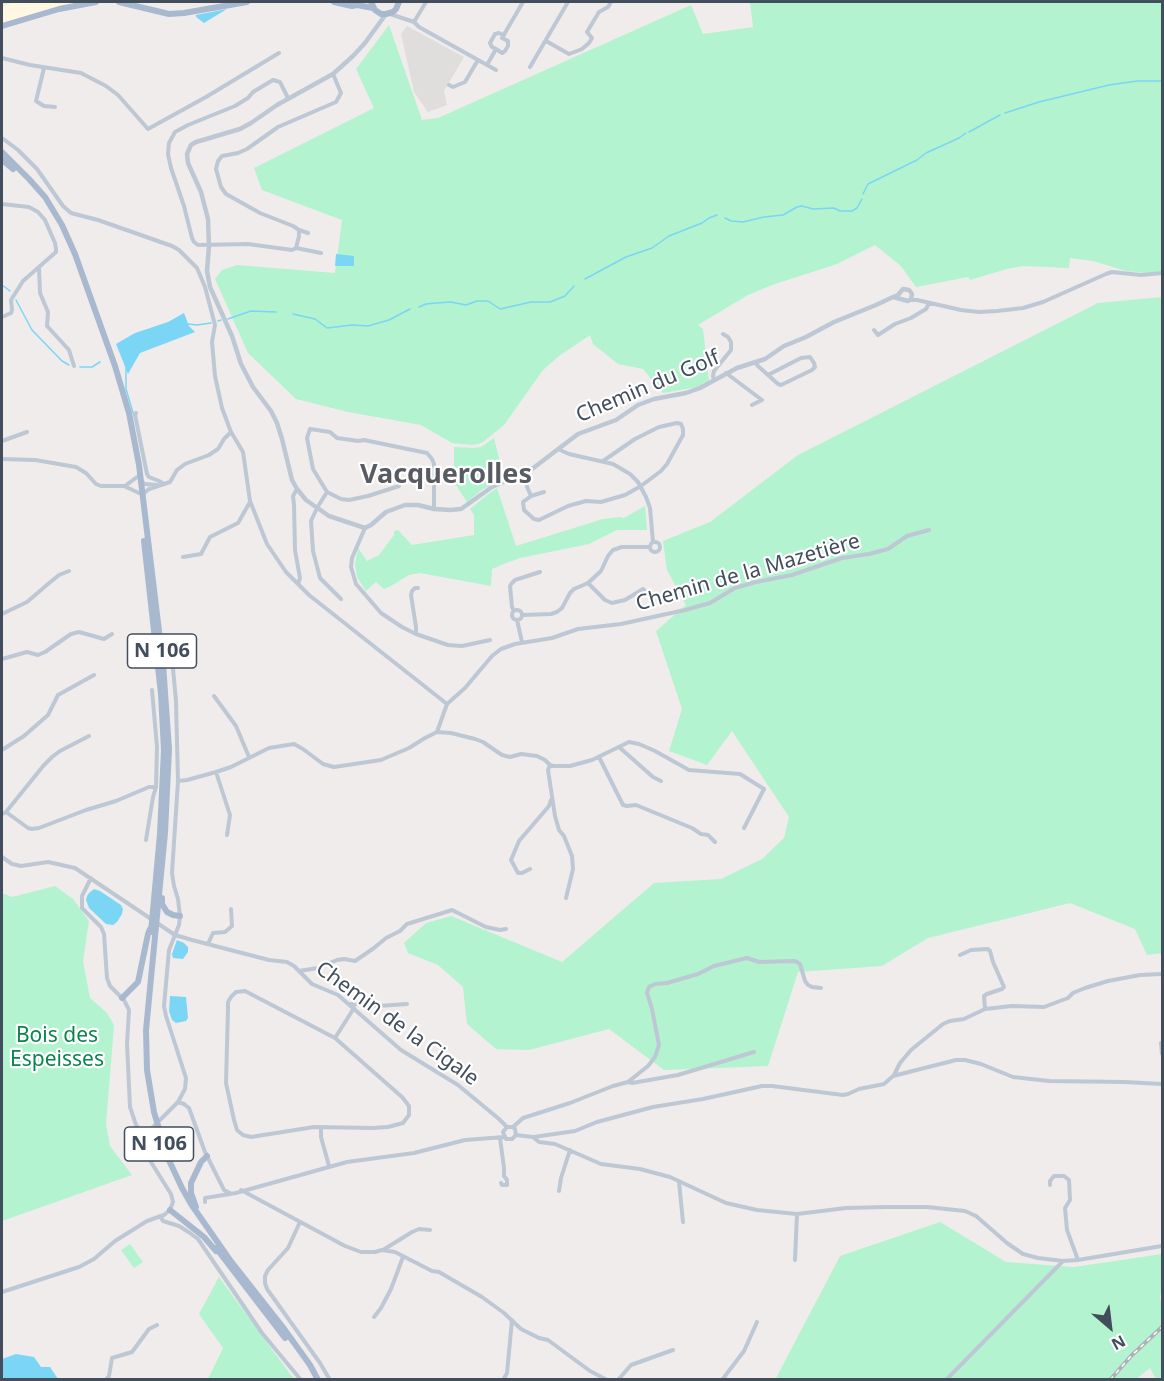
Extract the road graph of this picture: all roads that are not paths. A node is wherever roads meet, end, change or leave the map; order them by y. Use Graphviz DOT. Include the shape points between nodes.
graph roads {
  1 [pos="96,2"];
  2 [pos="119,2"];
  3 [pos="247,2"];
  4 [pos="334,2"];
  5 [pos="364,2"];
  6 [pos="426,2"];
  7 [pos="523,2"];
  8 [pos="568,2"];
  9 [pos="611,2"];
  10 [pos="399,3"];
  11 [pos="357,5"];
  12 [pos="374,7"];
  13 [pos="388,14"];
  14 [pos="403,19"];
  15 [pos="415,20"];
  16 [pos="377,25"];
  17 [pos="2,26"];
  18 [pos="504,35"];
  19 [pos="546,42"];
  20 [pos="496,49"];
  21 [pos="279,53"];
  22 [pos="2,58"];
  23 [pos="478,60"];
  24 [pos="487,65"];
  25 [pos="530,67"];
  26 [pos="44,68"];
  27 [pos="496,70"];
  28 [pos="333,74"];
  29 [pos="449,85"];
  30 [pos="288,98"];
  31 [pos="55,107"];
  32 [pos="2,138"];
  33 [pos="2,154"];
  34 [pos="5,160"];
  35 [pos="2,204"];
  36 [pos="299,230"];
  37 [pos="308,233"];
  38 [pos="209,246"];
  39 [pos="296,248"];
  40 [pos="321,253"];
  41 [pos="39,267"];
  42 [pos="1162,273"];
  43 [pos="901,297"];
  44 [pos="911,298"];
  45 [pos="929,303"];
  46 [pos="2,316"];
  47 [pos="874,330"];
  48 [pos="723,334"];
  49 [pos="755,362"];
  50 [pos="74,366"];
  51 [pos="726,373"];
  52 [pos="768,375"];
  53 [pos="714,380"];
  54 [pos="752,405"];
  55 [pos="136,412"];
  56 [pos="27,432"];
  57 [pos="231,432"];
  58 [pos="2,441"];
  59 [pos="566,442"];
  60 [pos="558,449"];
  61 [pos="566,450"];
  62 [pos="2,459"];
  63 [pos="603,461"];
  64 [pos="522,475"];
  65 [pos="139,479"];
  66 [pos="162,485"];
  67 [pos="124,486"];
  68 [pos="399,486"];
  69 [pos="641,486"];
  70 [pos="297,489"];
  71 [pos="327,492"];
  72 [pos="544,492"];
  73 [pos="140,494"];
  74 [pos="302,496"];
  75 [pos="531,496"];
  76 [pos="250,501"];
  77 [pos="294,505"];
  78 [pos="317,508"];
  79 [pos="434,509"];
  80 [pos="365,528"];
  81 [pos="930,530"];
  82 [pos="653,542"];
  83 [pos="650,547"];
  84 [pos="183,557"];
  85 [pos="69,571"];
  86 [pos="540,572"];
  87 [pos="588,583"];
  88 [pos="298,584"];
  89 [pos="418,588"];
  90 [pos="646,592"];
  91 [pos="341,599"];
  92 [pos="514,611"];
  93 [pos="2,614"];
  94 [pos="522,615"];
  95 [pos="517,620"];
  96 [pos="112,634"];
  97 [pos="416,634"];
  98 [pos="490,640"];
  99 [pos="522,642"];
  100 [pos="171,647"];
  101 [pos="2,659"];
  102 [pos="94,675"];
  103 [pos="152,690"];
  104 [pos="214,696"];
  105 [pos="447,704"];
  106 [pos="437,732"];
  107 [pos="89,736"];
  108 [pos="619,747"];
  109 [pos="2,749"];
  110 [pos="599,757"];
  111 [pos="249,758"];
  112 [pos="550,765"];
  113 [pos="216,772"];
  114 [pos="178,781"];
  115 [pos="661,781"];
  116 [pos="156,786"];
  117 [pos="552,797"];
  118 [pos="4,813"];
  119 [pos="744,828"];
  120 [pos="227,835"];
  121 [pos="146,840"];
  122 [pos="164,842"];
  123 [pos="715,842"];
  124 [pos="2,857"];
  125 [pos="530,869"];
  126 [pos="91,878"];
  127 [pos="566,898"];
  128 [pos="231,909"];
  129 [pos="155,910"];
  130 [pos="180,915"];
  131 [pos="153,928"];
  132 [pos="506,929"];
  133 [pos="176,935"];
  134 [pos="208,944"];
  135 [pos="960,955"];
  136 [pos="299,971"];
  137 [pos="1162,974"];
  138 [pos="821,988"];
  139 [pos="122,998"];
  140 [pos="406,1004"];
  141 [pos="352,1006"];
  142 [pos="985,1009"];
  143 [pos="335,1038"];
  144 [pos="1161,1043"];
  145 [pos="754,1052"];
  146 [pos="1162,1054"];
  147 [pos="893,1076"];
  148 [pos="628,1082"];
  149 [pos="1162,1084"];
  150 [pos="178,1102"];
  151 [pos="507,1127"];
  152 [pos="513,1127"];
  153 [pos="321,1128"];
  154 [pos="145,1134"];
  155 [pos="516,1135"];
  156 [pos="502,1137"];
  157 [pos="533,1137"];
  158 [pos="570,1150"];
  159 [pos="207,1156"];
  160 [pos="329,1166"];
  161 [pos="679,1181"];
  162 [pos="501,1183"];
  163 [pos="1050,1185"];
  164 [pos="242,1190"];
  165 [pos="559,1191"];
  166 [pos="230,1193"];
  167 [pos="205,1202"];
  168 [pos="170,1210"];
  169 [pos="797,1214"];
  170 [pos="160,1216"];
  171 [pos="300,1222"];
  172 [pos="683,1222"];
  173 [pos="430,1230"];
  174 [pos="209,1232"];
  175 [pos="1162,1246"];
  176 [pos="382,1250"];
  177 [pos="403,1257"];
  178 [pos="795,1260"];
  179 [pos="1078,1260"];
  180 [pos="1063,1261"];
  181 [pos="227,1263"];
  182 [pos="2,1292"];
  183 [pos="374,1317"];
  184 [pos="512,1320"];
  185 [pos="757,1322"];
  186 [pos="157,1325"];
  187 [pos="673,1350"];
  188 [pos="316,1377"];
  189 [pos="106,1380"];
  190 [pos="301,1380"];
  191 [pos="330,1380"];
  192 [pos="503,1380"];
  193 [pos="607,1380"];
  194 [pos="618,1380"];
  195 [pos="722,1380"];
  196 [pos="946,1380"];
  1 -- 17 [label="main road"];
  2 -- 3 [label="main road" via="169,14"];
  4 -- 11 [label="main road"];
  5 -- 11 [label="main road"];
  6 -- 15 [label="street"];
  7 -- 18 [label="street"];
  8 -- 19 [label="street"];
  9 -- 19 [label="street" via="599,12 587,32 592,38 582,48 569,54"];
  10 -- 13 [label="main road"];
  10 -- 14 [label="street"];
  11 -- 12 [label="main road"];
  12 -- 13 [label="main road"];
  12 -- 16 [label="street"];
  13 -- 14 [label="street"];
  13 -- 16 [label="street"];
  14 -- 15 [label="street"];
  15 -- 23 [label="street" via="419,27"];
  16 -- 28 [label="street" via="365,43"];
  18 -- 20 [label="street" via="495,34 490,43"];
  18 -- 20 [label="street" via="508,46 502,52"];
  19 -- 25 [label="street"];
  20 -- 24 [label="street"];
  21 -- 26 [label="street" via="148,129 106,86 81,74"];
  22 -- 26 [label="street"];
  23 -- 24 [label="street"];
  23 -- 29 [label="street" via="465,82"];
  24 -- 27 [label="street"];
  26 -- 31 [label="street" via="36,101"];
  28 -- 30 [label="street"];
  28 -- 36 [label="street" via="341,93 336,102 278,128 248,149 222,156 216,169 226,194"];
  30 -- 38 [label="street" via="240,129 196,142 189,149 188,163 206,207"];
  30 -- 38 [label="street" via="280,82 273,80 235,106 188,125 171,138 168,154 192,238 198,245"];
  32 -- 57 [label="street" via="37,169 71,213 172,246 197,268 213,315 215,376"];
  33 -- 34 [label="main road"];
  34 -- 65 [label="main road, N 106" via="45,197 75,254 122,393"];
  35 -- 41 [label="street" via="29,207 45,220 56,252"];
  36 -- 37 [label="street"];
  36 -- 39 [label="street"];
  38 -- 39 [label="street"];
  38 -- 70 [label="street" via="210,287 241,364 277,423"];
  39 -- 40 [label="street"];
  41 -- 46 [label="street" via="13,295 11,312"];
  41 -- 50 [label="street" via="47,326 69,350"];
  42 -- 45 [label="street" via="1114,272 1043,302 1011,310 973,311"];
  43 -- 44 [label="street" via="906,301"];
  43 -- 44 [label="street" via="906,289 911,291"];
  43 -- 49 [label="street, Chemin du Golf" via="834,322"];
  44 -- 45 [label="street"];
  45 -- 47 [label="street" via="926,309 878,335"];
  48 -- 53 [label="street" via="731,342 731,350 714,371"];
  49 -- 51 [label="street, Chemin du Golf"];
  49 -- 52 [label="street"];
  51 -- 53 [label="street, Chemin du Golf"];
  51 -- 54 [label="street" via="762,400"];
  52 -- 52 [label="street" via="781,385 815,367 810,357 801,358"];
  53 -- 59 [label="street, Chemin du Golf" via="697,390 644,402 616,420"];
  55 -- 66 [label="street" via="147,474"];
  56 -- 58 [label="street"];
  57 -- 66 [label="street" via="218,448 184,464 170,482"];
  57 -- 76 [label="street" via="243,452"];
  59 -- 60 [label="street, Chemin du Golf"];
  59 -- 61 [label="street"];
  60 -- 61 [label="street"];
  60 -- 64 [label="street, Chemin du Golf"];
  61 -- 63 [label="street"];
  62 -- 67 [label="street" via="65,464 86,473 101,486"];
  63 -- 69 [label="street" via="621,468"];
  63 -- 69 [label="street" via="659,427 681,424 682,435 667,464"];
  64 -- 75 [label="street"];
  64 -- 79 [label="street, Chemin du Golf" via="492,487 461,509"];
  65 -- 66 [label="street" via="145,484"];
  65 -- 67 [label="street"];
  65 -- 73 [label="main road, N 106"];
  66 -- 73 [label="street"];
  67 -- 73 [label="street"];
  68 -- 71 [label="street" via="349,500"];
  69 -- 75 [label="street" via="601,502 568,506 538,520 524,510 523,502"];
  69 -- 82 [label="street" via="650,508"];
  70 -- 74 [label="street"];
  70 -- 77 [label="street" via="292,496"];
  71 -- 78 [label="street"];
  71 -- 79 [label="street" via="313,469 307,438 313,428 337,438 427,453 434,464"];
  72 -- 75 [label="street"];
  73 -- 122 [label="main road, N 106" via="168,713"];
  73 -- 129 [label="main road, N 106" via="164,733"];
  74 -- 77 [label="street"];
  74 -- 78 [label="street"];
  76 -- 84 [label="street" via="238,523 210,537 201,554"];
  76 -- 88 [label="street" via="267,544"];
  77 -- 88 [label="street"];
  78 -- 80 [label="street"];
  78 -- 91 [label="street" via="311,521 315,561 321,578"];
  79 -- 80 [label="street, Chemin du Golf" via="402,506 386,512"];
  80 -- 97 [label="street" via="351,562 352,576 386,618"];
  81 -- 99 [label="street, Chemin de la Mazetière" via="907,536 888,549 735,588 710,603 685,610"];
  82 -- 83 [label="street"];
  82 -- 83 [label="street" via="658,543 659,549 654,552"];
  83 -- 87 [label="street" via="613,550 601,571"];
  85 -- 93 [label="street" via="27,602"];
  86 -- 92 [label="street" via="512,582"];
  87 -- 90 [label="street" via="612,603 626,600 643,589"];
  87 -- 94 [label="street" via="570,593 558,612"];
  88 -- 105 [label="street"];
  89 -- 97 [label="street" via="411,595"];
  92 -- 94 [label="street"];
  92 -- 95 [label="street" via="512,617"];
  94 -- 95 [label="street"];
  95 -- 99 [label="street"];
  96 -- 101 [label="street" via="104,639 80,632 71,634 38,655 27,652"];
  97 -- 98 [label="street" via="448,645"];
  99 -- 105 [label="street, Chemin de la Mazetière" via="492,656"];
  100 -- 114 [label="street"];
  102 -- 109 [label="street" via="58,695 48,715"];
  103 -- 116 [label="street"];
  104 -- 111 [label="street" via="236,726"];
  105 -- 106 [label="street"];
  106 -- 111 [label="street" via="367,764 323,764 294,744 269,748"];
  106 -- 112 [label="street" via="475,739 510,757 537,756"];
  107 -- 118 [label="street" via="52,757"];
  108 -- 110 [label="street"];
  108 -- 115 [label="street"];
  108 -- 119 [label="street" via="629,742 639,744 689,770 735,772 760,786 763,792"];
  110 -- 112 [label="street" via="570,766"];
  110 -- 123 [label="street" via="623,805 636,805 692,828 700,836 708,835"];
  111 -- 113 [label="street"];
  112 -- 117 [label="street"];
  113 -- 114 [label="street"];
  113 -- 120 [label="street" via="230,815"];
  114 -- 130 [label="street" via="172,873"];
  116 -- 118 [label="street" via="39,828 28,828"];
  116 -- 121 [label="street"];
  117 -- 125 [label="street" via="519,841 511,860 518,873"];
  117 -- 127 [label="street" via="559,830 572,856"];
  122 -- 129 [label="main road, N 106"];
  122 -- 130 [label="main road" via="161,900 167,912"];
  124 -- 126 [label="street, Chemin de la Cigale" via="21,866 48,862 63,865"];
  126 -- 133 [label="street, Chemin de la Cigale"];
  126 -- 139 [label="street" via="82,896 82,908 101,927 107,978"];
  128 -- 134 [label="street" via="232,926 225,932 213,933"];
  129 -- 131 [label="main road, N 106"];
  130 -- 133 [label="street"];
  131 -- 139 [label="main road" via="148,934 138,982"];
  131 -- 174 [label="main road, N 106" via="146,1030 151,1098 173,1171"];
  131 -- 181 [label="main road, N 106" via="142,1045 150,1113 180,1192"];
  132 -- 136 [label="street" via="486,927 448,910 407,924 355,961 338,960"];
  133 -- 134 [label="street, Chemin de la Cigale"];
  133 -- 150 [label="street" via="169,950 164,1006 186,1078"];
  134 -- 136 [label="street, Chemin de la Cigale" via="287,962"];
  135 -- 142 [label="street" via="971,950 990,951 1004,987 984,996"];
  136 -- 141 [label="street, Chemin de la Cigale" via="312,984"];
  137 -- 142 [label="street" via="1108,981 1044,1007"];
  138 -- 148 [label="street" via="808,985 795,961 759,962 747,958 655,984 647,993 659,1044 648,1066"];
  139 -- 154 [label="street" via="129,1010 130,1107 136,1125"];
  140 -- 141 [label="street"];
  141 -- 143 [label="street"];
  141 -- 151 [label="street, Chemin de la Cigale" via="393,1044 458,1085"];
  142 -- 147 [label="street" via="964,1020 943,1024 911,1050"];
  143 -- 153 [label="street" via="402,1097 409,1106 409,1115 403,1123 388,1127"];
  143 -- 153 [label="street" via="246,991 236,992 228,1002 226,1083 237,1130 251,1137"];
  144 -- 146 [label="street"];
  145 -- 148 [label="street" via="678,1075"];
  147 -- 149 [label="street" via="965,1060 1013,1077 1049,1082"];
  147 -- 157 [label="street" via="884,1084 848,1095 772,1086 751,1088 653,1107 575,1131"];
  148 -- 152 [label="street" via="535,1113"];
  150 -- 154 [label="street"];
  150 -- 159 [label="street" via="192,1112"];
  151 -- 152 [label="street"];
  151 -- 156 [label="street"];
  152 -- 155 [label="street"];
  153 -- 160 [label="street"];
  154 -- 168 [label="street" via="142,1145 172,1197"];
  155 -- 156 [label="street" via="509,1140"];
  155 -- 157 [label="street"];
  156 -- 160 [label="street" via="465,1140 414,1153"];
  156 -- 162 [label="street" via="507,1185"];
  157 -- 158 [label="street"];
  158 -- 161 [label="street" via="601,1164 640,1169"];
  158 -- 165 [label="street"];
  159 -- 166 [label="street" via="224,1190"];
  159 -- 174 [label="main road" via="190,1188"];
  160 -- 164 [label="street"];
  161 -- 169 [label="street" via="726,1203"];
  161 -- 172 [label="street"];
  163 -- 179 [label="street" via="1054,1176 1069,1180 1066,1224"];
  164 -- 166 [label="street"];
  164 -- 171 [label="street"];
  166 -- 167 [label="street" via="205,1198"];
  168 -- 170 [label="street"];
  168 -- 181 [label="main road" via="204,1236"];
  169 -- 178 [label="street"];
  169 -- 180 [label="street" via="886,1207 965,1211 1023,1254"];
  170 -- 182 [label="street" via="80,1267"];
  170 -- 190 [label="street" via="198,1239 262,1333"];
  171 -- 176 [label="street" via="361,1252"];
  171 -- 191 [label="street" via="288,1248 268,1270 265,1283"];
  173 -- 176 [label="street" via="419,1229"];
  174 -- 188 [label="main road, N 106"];
  175 -- 179 [label="street"];
  176 -- 177 [label="street"];
  177 -- 183 [label="street" via="392,1289"];
  177 -- 184 [label="street" via="439,1272"];
  179 -- 180 [label="street"];
  180 -- 196 [label="street"];
  181 -- 188 [label="main road, N 106"];
  184 -- 192 [label="street"];
  184 -- 193 [label="street"];
  185 -- 195 [label="street" via="744,1351"];
  186 -- 189 [label="street" via="149,1329 132,1352 112,1358"];
  187 -- 194 [label="street" via="631,1365"];
}
